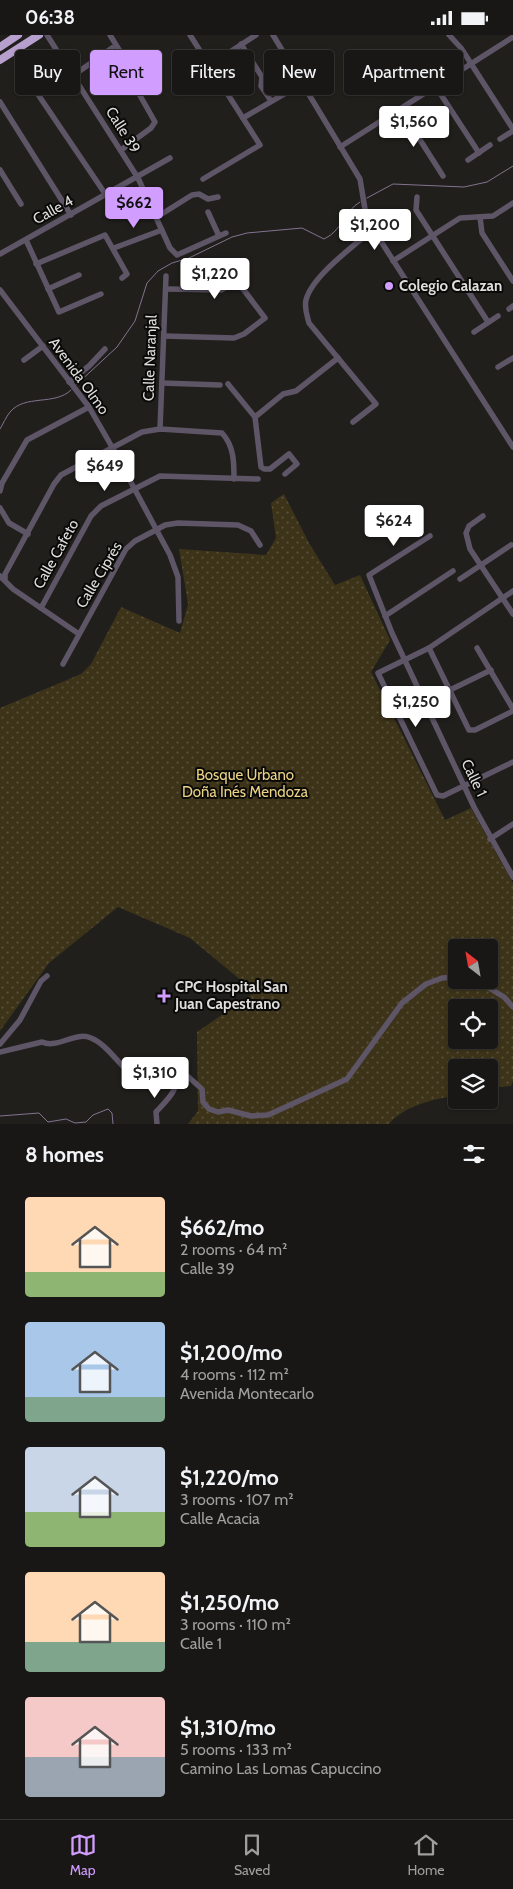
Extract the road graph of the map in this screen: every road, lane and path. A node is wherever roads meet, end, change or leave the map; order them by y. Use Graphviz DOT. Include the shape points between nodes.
graph roads {
  1 [pos="18,35"];
  2 [pos="39,35"];
  3 [pos="47,35"];
  4 [pos="110,35"];
  5 [pos="190,35"];
  6 [pos="256,35"];
  7 [pos="273,35"];
  8 [pos="449,35"];
  9 [pos="513,37"];
  10 [pos="241,44"];
  11 [pos="0,47"];
  12 [pos="112,48"];
  13 [pos="57,50"];
  14 [pos="232,50"];
  15 [pos="282,50"];
  16 [pos="0,60"];
  17 [pos="471,65"];
  18 [pos="463,70"];
  19 [pos="80,71"];
  20 [pos="80,85"];
  21 [pos="38,95"];
  22 [pos="282,95"];
  23 [pos="310,95"];
  24 [pos="424,95"];
  25 [pos="441,95"];
  26 [pos="271,101"];
  27 [pos="0,102"];
  28 [pos="401,110"];
  29 [pos="244,118"];
  30 [pos="513,130"];
  31 [pos="500,139"];
  32 [pos="490,145"];
  33 [pos="340,147"];
  34 [pos="121,150"];
  35 [pos="478,153"];
  36 [pos="170,158"];
  37 [pos="468,160"];
  38 [pos="0,171"];
  39 [pos="444,176"];
  40 [pos="138,178"];
  41 [pos="203,179"];
  42 [pos="106,195"];
  43 [pos="218,197"];
  44 [pos="417,197"];
  45 [pos="513,203"];
  46 [pos="22,204"];
  47 [pos="208,212"];
  48 [pos="71,215"];
  49 [pos="157,217"];
  50 [pos="480,217"];
  51 [pos="162,229"];
  52 [pos="373,229"];
  53 [pos="432,235"];
  54 [pos="26,240"];
  55 [pos="114,248"];
  56 [pos="0,254"];
  57 [pos="393,261"];
  58 [pos="36,264"];
  59 [pos="78,275"];
  60 [pos="166,276"];
  61 [pos="122,278"];
  62 [pos="513,281"];
  63 [pos="48,289"];
  64 [pos="166,289"];
  65 [pos="0,290"];
  66 [pos="101,294"];
  67 [pos="498,316"];
  68 [pos="488,322"];
  69 [pos="474,332"];
  70 [pos="164,336"];
  71 [pos="43,346"];
  72 [pos="105,349"];
  73 [pos="338,358"];
  74 [pos="513,358"];
  75 [pos="24,360"];
  76 [pos="498,367"];
  77 [pos="69,382"];
  78 [pos="162,383"];
  79 [pos="228,384"];
  80 [pos="220,385"];
  81 [pos="89,407"];
  82 [pos="255,417"];
  83 [pos="353,422"];
  84 [pos="160,429"];
  85 [pos="112,447"];
  86 [pos="513,447"];
  87 [pos="285,474"];
  88 [pos="234,479"];
  89 [pos="258,479"];
  90 [pos="134,489"];
  91 [pos="0,491"];
  92 [pos="0,508"];
  93 [pos="483,515"];
  94 [pos="156,530"];
  95 [pos="28,534"];
  96 [pos="430,535"];
  97 [pos="260,545"];
  98 [pos="511,545"];
  99 [pos="480,566"];
  100 [pos="453,571"];
  101 [pos="2,577"];
  102 [pos="460,579"];
  103 [pos="513,591"];
  104 [pos="502,598"];
  105 [pos="40,608"];
  106 [pos="513,614"];
  107 [pos="385,616"];
  108 [pos="179,621"];
  109 [pos="79,634"];
  110 [pos="477,647"];
  111 [pos="429,648"];
  112 [pos="404,660"];
  113 [pos="63,664"];
  114 [pos="491,670"];
  115 [pos="450,690"];
  116 [pos="513,710"];
  117 [pos="513,762"];
  118 [pos="464,785"];
  119 [pos="513,824"];
  120 [pos="490,839"];
  121 [pos="513,877"];
  122 [pos="47,976"];
  123 [pos="448,978"];
  124 [pos="491,989"];
  125 [pos="513,1007"];
  126 [pos="0,1044"];
  127 [pos="0,1052"];
  128 [pos="176,1066"];
  129 [pos="157,1124"];
  1 -- 11 [label="highway"];
  2 -- 16 [label="highway"];
  3 -- 13 [label="street, Calle 39"];
  4 -- 34 [label="street" via="155,122"];
  5 -- 29 [label="street"];
  6 -- 10 [label="street"];
  7 -- 15 [label="street"];
  8 -- 17 [label="street"];
  9 -- 17 [label="street"];
  10 -- 14 [label="street"];
  10 -- 26 [label="street" via="262,77 261,85"];
  12 -- 19 [label="street"];
  17 -- 18 [label="street"];
  17 -- 30 [label="street"];
  20 -- 34 [label="street, Calle 39"];
  21 -- 42 [label="street"];
  22 -- 26 [label="street"];
  23 -- 33 [label="street"];
  24 -- 28 [label="street"];
  25 -- 35 [label="street"];
  26 -- 29 [label="street"];
  27 -- 48 [label="street"];
  28 -- 33 [label="street"];
  28 -- 39 [label="street"];
  29 -- 41 [label="street" via="260,145"];
  30 -- 31 [label="street"];
  32 -- 35 [label="street"];
  33 -- 52 [label="street" via="360,179 365,209"];
  34 -- 40 [label="street, Calle 39"];
  35 -- 37 [label="street"];
  36 -- 40 [label="street, Calle 4"];
  38 -- 46 [label="street"];
  40 -- 42 [label="street, Calle 4"];
  40 -- 49 [label="street, Calle 39"];
  42 -- 48 [label="street, Calle 4"];
  43 -- 49 [label="street" via="208,199 200,194 192,195"];
  44 -- 53 [label="street" via="416,210"];
  45 -- 50 [label="street" via="493,216"];
  47 -- 51 [label="street, Calle 39" via="222,235 176,255"];
  48 -- 54 [label="street, Calle 4"];
  49 -- 51 [label="street, Calle 39"];
  50 -- 53 [label="street" via="460,218"];
  50 -- 62 [label="street" via="482,233"];
  51 -- 55 [label="street"];
  52 -- 57 [label="street"];
  52 -- 73 [label="street" via="314,282 306,299 309,323"];
  53 -- 57 [label="street"];
  53 -- 68 [label="street"];
  54 -- 56 [label="street, Calle 4"];
  54 -- 58 [label="street"];
  55 -- 58 [label="street" via="105,235"];
  55 -- 61 [label="street" via="127,274"];
  57 -- 86 [label="street"];
  58 -- 63 [label="street"];
  59 -- 63 [label="street"];
  60 -- 64 [label="street, Calle Naranjal"];
  63 -- 66 [label="street" via="59,312"];
  64 -- 70 [label="street, Calle Naranjal"];
  64 -- 70 [label="street" via="221,290 237,281 265,318 234,338"];
  65 -- 71 [label="street, Avenida Olmo"];
  67 -- 68 [label="street"];
  68 -- 69 [label="street"];
  70 -- 78 [label="street, Calle Naranjal"];
  71 -- 75 [label="street"];
  71 -- 77 [label="street, Avenida Olmo"];
  72 -- 77 [label="street"];
  73 -- 82 [label="street" via="296,391 283,394"];
  73 -- 83 [label="street" via="376,404"];
  74 -- 76 [label="street"];
  77 -- 81 [label="street, Avenida Olmo"];
  78 -- 80 [label="street"];
  78 -- 84 [label="street, Calle Naranjal"];
  79 -- 82 [label="street"];
  81 -- 85 [label="street, Avenida Olmo"];
  81 -- 91 [label="street" via="27,440"];
  82 -- 87 [label="street" via="261,467 270,469 289,454 297,464"];
  84 -- 85 [label="street" via="142,431"];
  84 -- 88 [label="street" via="222,433 234,457"];
  85 -- 90 [label="street, Avenida Olmo"];
  85 -- 95 [label="street" via="61,475"];
  88 -- 89 [label="street, Calle Cafeto"];
  88 -- 90 [label="street, Calle Cafeto" via="160,476"];
  90 -- 94 [label="street, Avenida Olmo"];
  90 -- 105 [label="street, Calle Cafeto" via="101,506 91,516"];
  92 -- 95 [label="street" via="9,523"];
  93 -- 99 [label="street" via="469,526 466,533 470,549"];
  94 -- 97 [label="street, Calle Ciprés" via="178,523 238,525 251,531"];
  94 -- 108 [label="street, Avenida Olmo" via="178,577"];
  94 -- 109 [label="street, Calle Ciprés" via="126,549"];
  95 -- 101 [label="street"];
  96 -- 107 [label="street, Calle 1" via="369,575"];
  98 -- 99 [label="street"];
  99 -- 102 [label="street"];
  99 -- 104 [label="street"];
  100 -- 107 [label="street"];
  101 -- 105 [label="street"];
  103 -- 104 [label="street"];
  104 -- 106 [label="street"];
  104 -- 111 [label="street"];
  105 -- 109 [label="street"];
  107 -- 112 [label="street, Calle 1"];
  109 -- 113 [label="street, Calle Ciprés"];
  110 -- 114 [label="street"];
  111 -- 112 [label="street"];
  111 -- 115 [label="street"];
  112 -- 118 [label="street, Calle 1"];
  112 -- 118 [label="street" via="378,673 437,795"];
  114 -- 115 [label="street"];
  114 -- 116 [label="street"];
  115 -- 116 [label="street" via="469,730"];
  117 -- 118 [label="street"];
  118 -- 120 [label="street, Calle 1"];
  119 -- 120 [label="street"];
  120 -- 121 [label="street, Calle 1"];
  122 -- 126 [label="street" via="20,1020"];
  123 -- 128 [label="street" via="426,984 402,1003 347,1079 268,1115 251,1116 228,1110 218,1112 206,1107 202,1089"];
  124 -- 125 [label="street"];
  127 -- 128 [label="street" via="85,1036 95,1039 129,1072"];
  128 -- 129 [label="street" via="178,1084 156,1112"];
}
